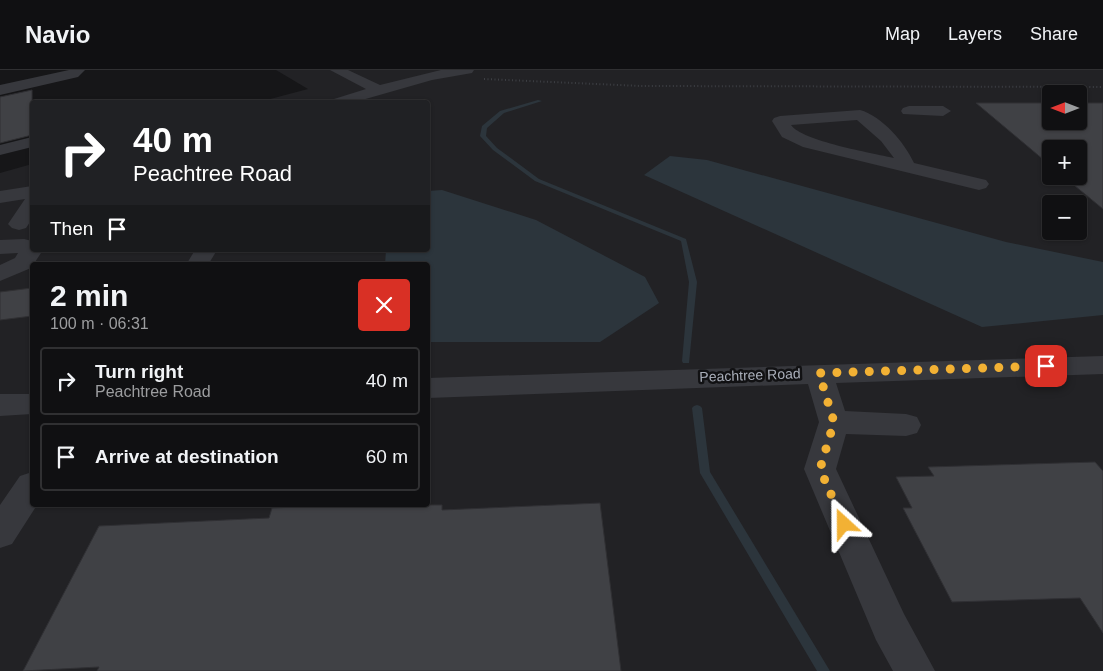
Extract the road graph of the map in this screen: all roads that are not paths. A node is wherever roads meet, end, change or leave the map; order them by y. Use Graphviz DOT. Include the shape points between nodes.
graph roads {
  1 [pos="78,70"];
  2 [pos="337,70"];
  3 [pos="472,74"];
  4 [pos="0,90"];
  5 [pos="379,90"];
  6 [pos="346,100"];
  7 [pos="908,111"];
  8 [pos="943,111"];
  9 [pos="822,118"];
  10 [pos="30,142"];
  11 [pos="0,150"];
  12 [pos="851,154"];
  13 [pos="906,166"];
  14 [pos="979,184"];
  15 [pos="30,192"];
  16 [pos="0,198"];
  17 [pos="30,206"];
  18 [pos="19,224"];
  19 [pos="0,247"];
  20 [pos="30,249"];
  21 [pos="30,252"];
  22 [pos="0,274"];
  23 [pos="1103,365"];
  24 [pos="819,373"];
  25 [pos="430,388"];
  26 [pos="30,404"];
  27 [pos="0,405"];
  28 [pos="834,422"];
  29 [pos="906,425"];
  30 [pos="30,488"];
  31 [pos="0,533"];
  32 [pos="915,671"];
  1 -- 4 [label="street" via="73,74"];
  2 -- 5 [label="street"];
  3 -- 5 [label="street" via="431,76"];
  5 -- 6 [label="street"];
  7 -- 8 [label="street"];
  9 -- 12 [label="street"];
  9 -- 12 [label="street" via="780,121 788,133 809,143"];
  9 -- 13 [label="street" via="860,114 881,130"];
  10 -- 11 [label="street"];
  12 -- 13 [label="street"];
  13 -- 14 [label="street"];
  15 -- 16 [label="street"];
  17 -- 18 [label="street"];
  19 -- 20 [label="street" via="17,245"];
  21 -- 22 [label="street" via="23,263"];
  23 -- 24 [label="street, Peachtree Road"];
  24 -- 25 [label="street, Peachtree Road"];
  24 -- 28 [label="street"];
  26 -- 27 [label="street"];
  28 -- 29 [label="street"];
  28 -- 32 [label="street" via="820,469 890,627"];
  30 -- 31 [label="street"];
}
